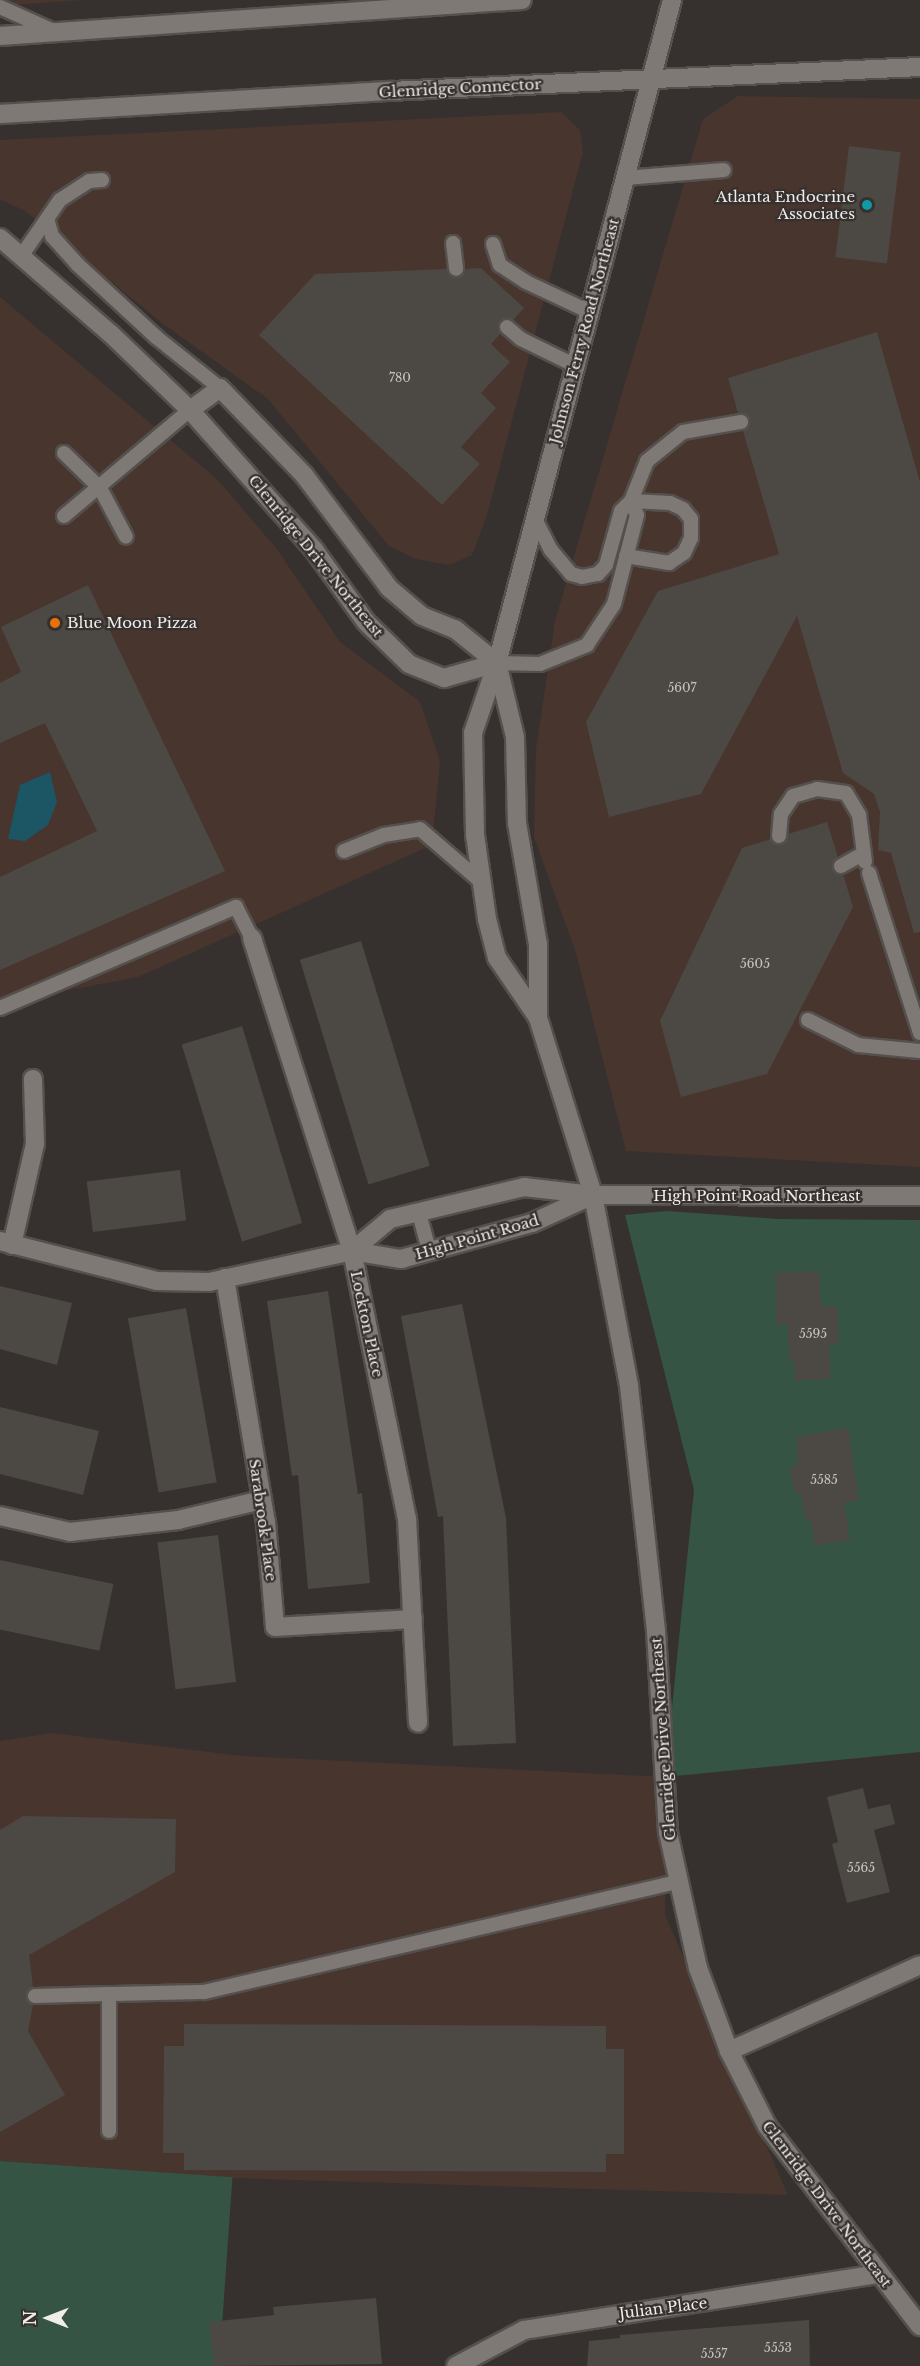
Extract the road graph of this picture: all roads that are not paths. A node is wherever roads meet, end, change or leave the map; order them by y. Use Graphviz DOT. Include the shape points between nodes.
graph roads {
  1 [pos="522,0"];
  2 [pos="672,0"];
  3 [pos="0,7"];
  4 [pos="57,33"];
  5 [pos="0,36"];
  6 [pos="920,67"];
  7 [pos="653,79"];
  8 [pos="0,114"];
  9 [pos="724,170"];
  10 [pos="625,178"];
  11 [pos="102,180"];
  12 [pos="48,222"];
  13 [pos="0,238"];
  14 [pos="453,243"];
  15 [pos="493,244"];
  16 [pos="22,255"];
  17 [pos="456,269"];
  18 [pos="588,311"];
  19 [pos="507,327"];
  20 [pos="574,365"];
  21 [pos="220,388"];
  22 [pos="190,410"];
  23 [pos="741,422"];
  24 [pos="64,453"];
  25 [pos="100,488"];
  26 [pos="632,501"];
  27 [pos="64,516"];
  28 [pos="535,519"];
  29 [pos="126,537"];
  30 [pos="626,556"];
  31 [pos="497,663"];
  32 [pos="779,836"];
  33 [pos="344,852"];
  34 [pos="866,863"];
  35 [pos="841,866"];
  36 [pos="479,880"];
  37 [pos="252,938"];
  38 [pos="0,1008"];
  39 [pos="538,1018"];
  40 [pos="808,1020"];
  41 [pos="920,1033"];
  42 [pos="920,1051"];
  43 [pos="33,1079"];
  44 [pos="593,1195"];
  45 [pos="920,1196"];
  46 [pos="419,1213"];
  47 [pos="6,1243"];
  48 [pos="352,1251"];
  49 [pos="429,1251"];
  50 [pos="225,1278"];
  51 [pos="262,1500"];
  52 [pos="0,1516"];
  53 [pos="413,1619"];
  54 [pos="418,1723"];
  55 [pos="676,1882"];
  56 [pos="920,1965"];
  57 [pos="110,1994"];
  58 [pos="35,1996"];
  59 [pos="729,2051"];
  60 [pos="109,2131"];
  61 [pos="878,2274"];
  62 [pos="920,2326"];
  63 [pos="456,2366"];
  1 -- 4 [label="main road"];
  2 -- 7 [label="main road, Johnson Ferry Road Northeast"];
  3 -- 4 [label="lane"];
  4 -- 5 [label="main road"];
  6 -- 7 [label="main road, Glenridge Connector"];
  7 -- 8 [label="main road, Glenridge Connector"];
  7 -- 10 [label="main road, Johnson Ferry Road Northeast"];
  9 -- 10 [label="lane"];
  10 -- 18 [label="main road, Johnson Ferry Road Northeast"];
  11 -- 12 [label="lane" via="73,189 60,200"];
  12 -- 16 [label="lane"];
  12 -- 21 [label="lane" via="52,236 77,264 156,337"];
  13 -- 16 [label="main road, Glenridge Drive Northeast"];
  14 -- 17 [label="lane"];
  15 -- 18 [label="lane" via="500,265 526,282"];
  16 -- 22 [label="main road, Glenridge Drive Northeast"];
  18 -- 20 [label="main road, Johnson Ferry Road Northeast"];
  19 -- 20 [label="lane" via="521,339"];
  20 -- 28 [label="main road, Johnson Ferry Road Northeast"];
  21 -- 22 [label="main road"];
  21 -- 31 [label="main road" via="304,475 388,588 422,616 454,629"];
  22 -- 25 [label="lane"];
  22 -- 31 [label="main road, Glenridge Drive Northeast" via="308,543 366,622 409,664 444,678"];
  23 -- 26 [label="lane" via="682,432 664,445 647,461"];
  24 -- 25 [label="lane"];
  25 -- 27 [label="lane"];
  25 -- 29 [label="lane"];
  26 -- 28 [label="lane" via="621,511 606,565 591,577 571,574 564,567"];
  26 -- 30 [label="lane" via="637,515"];
  26 -- 30 [label="lane" via="670,503 683,509 691,519 691,538 684,553 669,563"];
  28 -- 31 [label="main road, Johnson Ferry Road Northeast"];
  30 -- 31 [label="lane" via="614,604 587,645 540,664"];
  31 -- 36 [label="main road, Johnson Ferry Road Northeast" via="473,733 472,788"];
  31 -- 39 [label="main road, Johnson Ferry Road Northeast" via="515,737 517,823 538,944"];
  32 -- 34 [label="lane" via="781,814 793,796 817,789 846,793 859,815"];
  33 -- 36 [label="lane" via="384,835 420,829"];
  34 -- 35 [label="lane"];
  34 -- 41 [label="lane"];
  36 -- 39 [label="main road, Johnson Ferry Road Northeast" via="497,958"];
  37 -- 38 [label="lane" via="236,907"];
  37 -- 48 [label="main road, Lockton Place"];
  39 -- 44 [label="main road, Johnson Ferry Road Northeast"];
  40 -- 42 [label="lane" via="858,1045"];
  43 -- 47 [label="main road" via="35,1144"];
  44 -- 45 [label="main road, High Point Road Northeast"];
  44 -- 46 [label="main road, High Point Road" via="524,1187"];
  44 -- 49 [label="main road, High Point Road" via="532,1223"];
  44 -- 55 [label="main road, Glenridge Drive Northeast" via="623,1350 642,1484 656,1631 662,1766"];
  46 -- 48 [label="main road, High Point Road" via="390,1219"];
  46 -- 49 [label="lane"];
  47 -- 50 [label="main road, High Point Road" via="157,1281"];
  48 -- 49 [label="main road, High Point Road" via="401,1258"];
  48 -- 50 [label="main road, High Point Road"];
  48 -- 53 [label="main road, Lockton Place" via="406,1519"];
  50 -- 51 [label="main road, Sarabrook Place"];
  51 -- 52 [label="main road" via="178,1520 70,1532"];
  51 -- 53 [label="main road, Sarabrook Place" via="275,1627"];
  53 -- 54 [label="main road, Lockton Place"];
  55 -- 57 [label="lane" via="204,1992"];
  55 -- 59 [label="main road, Glenridge Drive Northeast" via="698,1968"];
  56 -- 59 [label="main road"];
  57 -- 58 [label="lane"];
  57 -- 60 [label="lane"];
  59 -- 61 [label="main road, Glenridge Drive Northeast" via="767,2126"];
  61 -- 62 [label="main road, Glenridge Drive Northeast"];
  61 -- 63 [label="main road, Julian Place" via="524,2330"];
}
